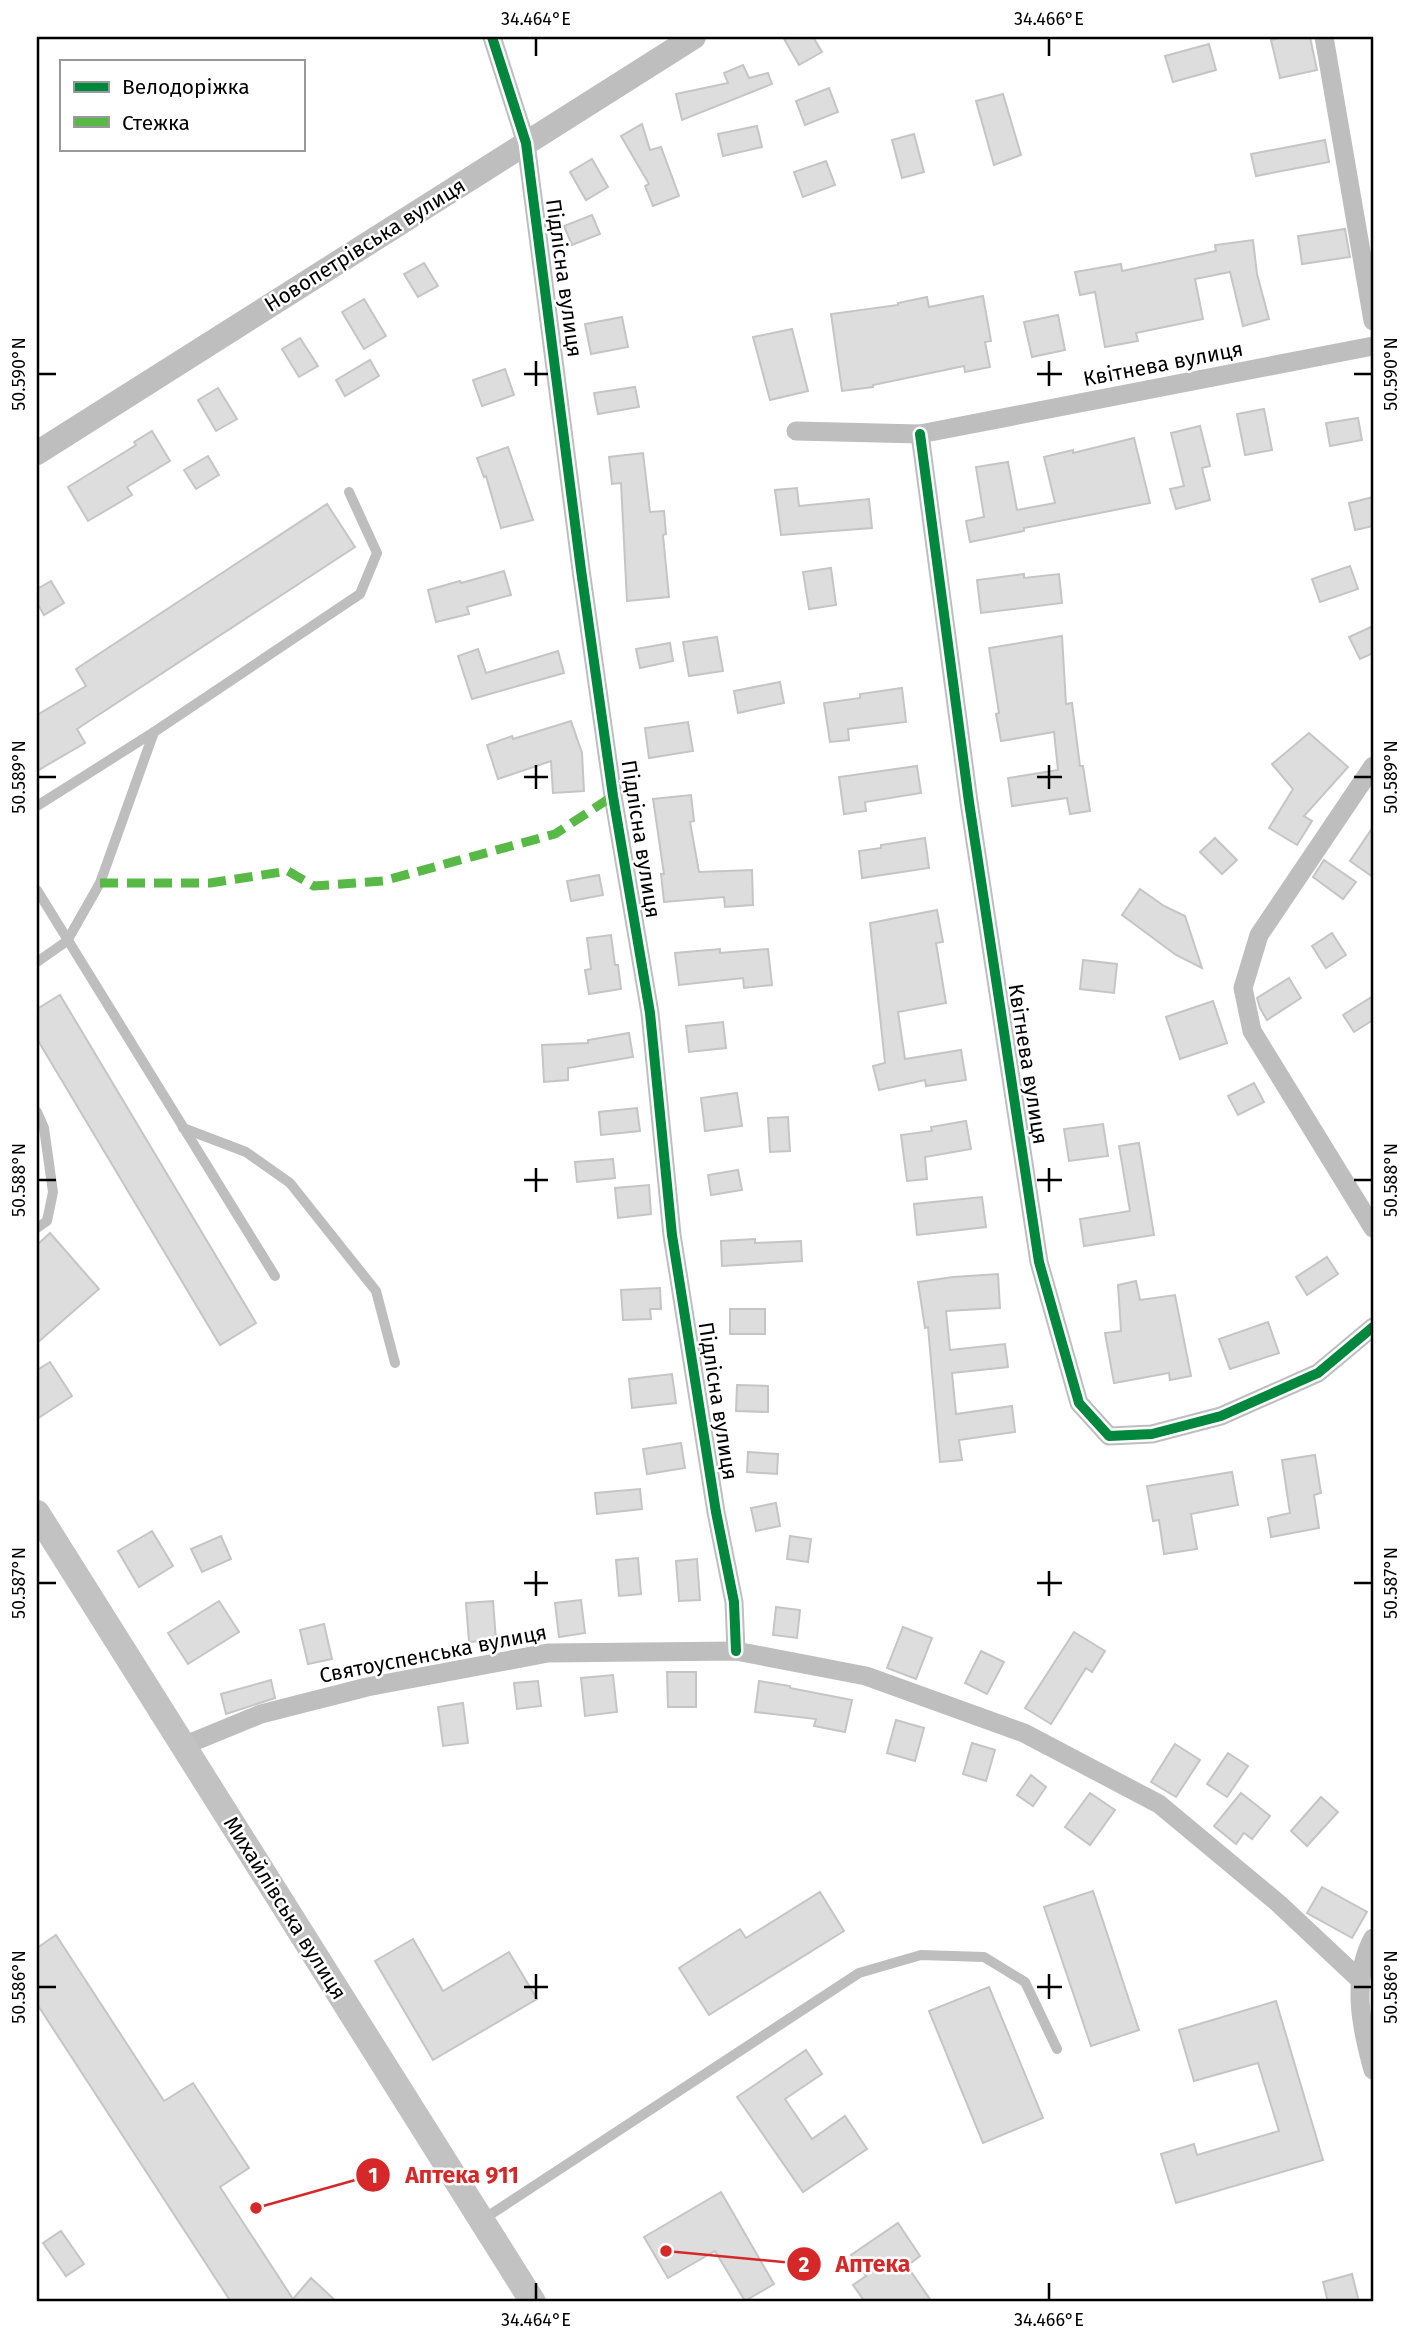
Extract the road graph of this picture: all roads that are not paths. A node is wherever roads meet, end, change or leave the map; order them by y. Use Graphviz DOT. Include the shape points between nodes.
graph roads {
  1 [pos="492,37"];
  2 [pos="694,37"];
  3 [pos="1325,37"];
  4 [pos="526,143"];
  5 [pos="1373,321"];
  6 [pos="1373,346"];
  7 [pos="796,431"];
  8 [pos="920,434"];
  9 [pos="37,453"];
  10 [pos="349,492"];
  11 [pos="154,732"];
  12 [pos="1373,766"];
  13 [pos="37,806"];
  14 [pos="37,890"];
  15 [pos="67,941"];
  16 [pos="37,962"];
  17 [pos="37,1112"];
  18 [pos="183,1128"];
  19 [pos="37,1228"];
  20 [pos="1373,1228"];
  21 [pos="275,1276"];
  22 [pos="1373,1326"];
  23 [pos="395,1363"];
  24 [pos="37,1513"];
  25 [pos="736,1651"];
  26 [pos="183,1746"];
  27 [pos="1373,1938"];
  28 [pos="1366,1978"];
  29 [pos="1057,2049"];
  30 [pos="1373,2070"];
  31 [pos="481,2220"];
  32 [pos="533,2302"];
  1 -- 4 [label="street, Підлісна вулиця"];
  2 -- 4 [label="street, Новопетрівська вулиця"];
  3 -- 5 [label="street"];
  4 -- 9 [label="street, Новопетрівська вулиця"];
  4 -- 25 [label="street, Підлісна вулиця" via="594,663 650,1013 672,1235 734,1602"];
  6 -- 8 [label="street, Квітнева вулиця"];
  7 -- 8 [label="street, Квітнева вулиця"];
  8 -- 22 [label="street, Квітнева вулиця" via="969,802 1039,1262 1079,1403 1109,1436 1152,1434 1221,1416 1318,1373"];
  10 -- 11 [label="lane" via="377,553 360,594"];
  11 -- 13 [label="lane"];
  11 -- 15 [label="lane" via="100,883"];
  12 -- 20 [label="street" via="1259,935 1243,988 1252,1031"];
  14 -- 15 [label="lane"];
  15 -- 16 [label="lane"];
  15 -- 18 [label="lane"];
  17 -- 19 [label="lane" via="44,1128 53,1192 47,1221"];
  18 -- 21 [label="lane"];
  18 -- 23 [label="lane" via="246,1152 290,1183 376,1290"];
  24 -- 26 [label="main road, Михайлівська вулиця"];
  25 -- 26 [label="street, Святоуспенська вулиця" via="548,1653 274,1710"];
  25 -- 28 [label="street, Святоуспенська вулиця" via="866,1676 1024,1733 1159,1804"];
  26 -- 31 [label="main road, Михайлівська вулиця"];
  27 -- 28 [label="street"];
  28 -- 30 [label="street" via="1364,2039"];
  29 -- 31 [label="lane" via="1025,1982 984,1957 921,1955 859,1973"];
  31 -- 32 [label="main road, Михайлівська вулиця"];
}
